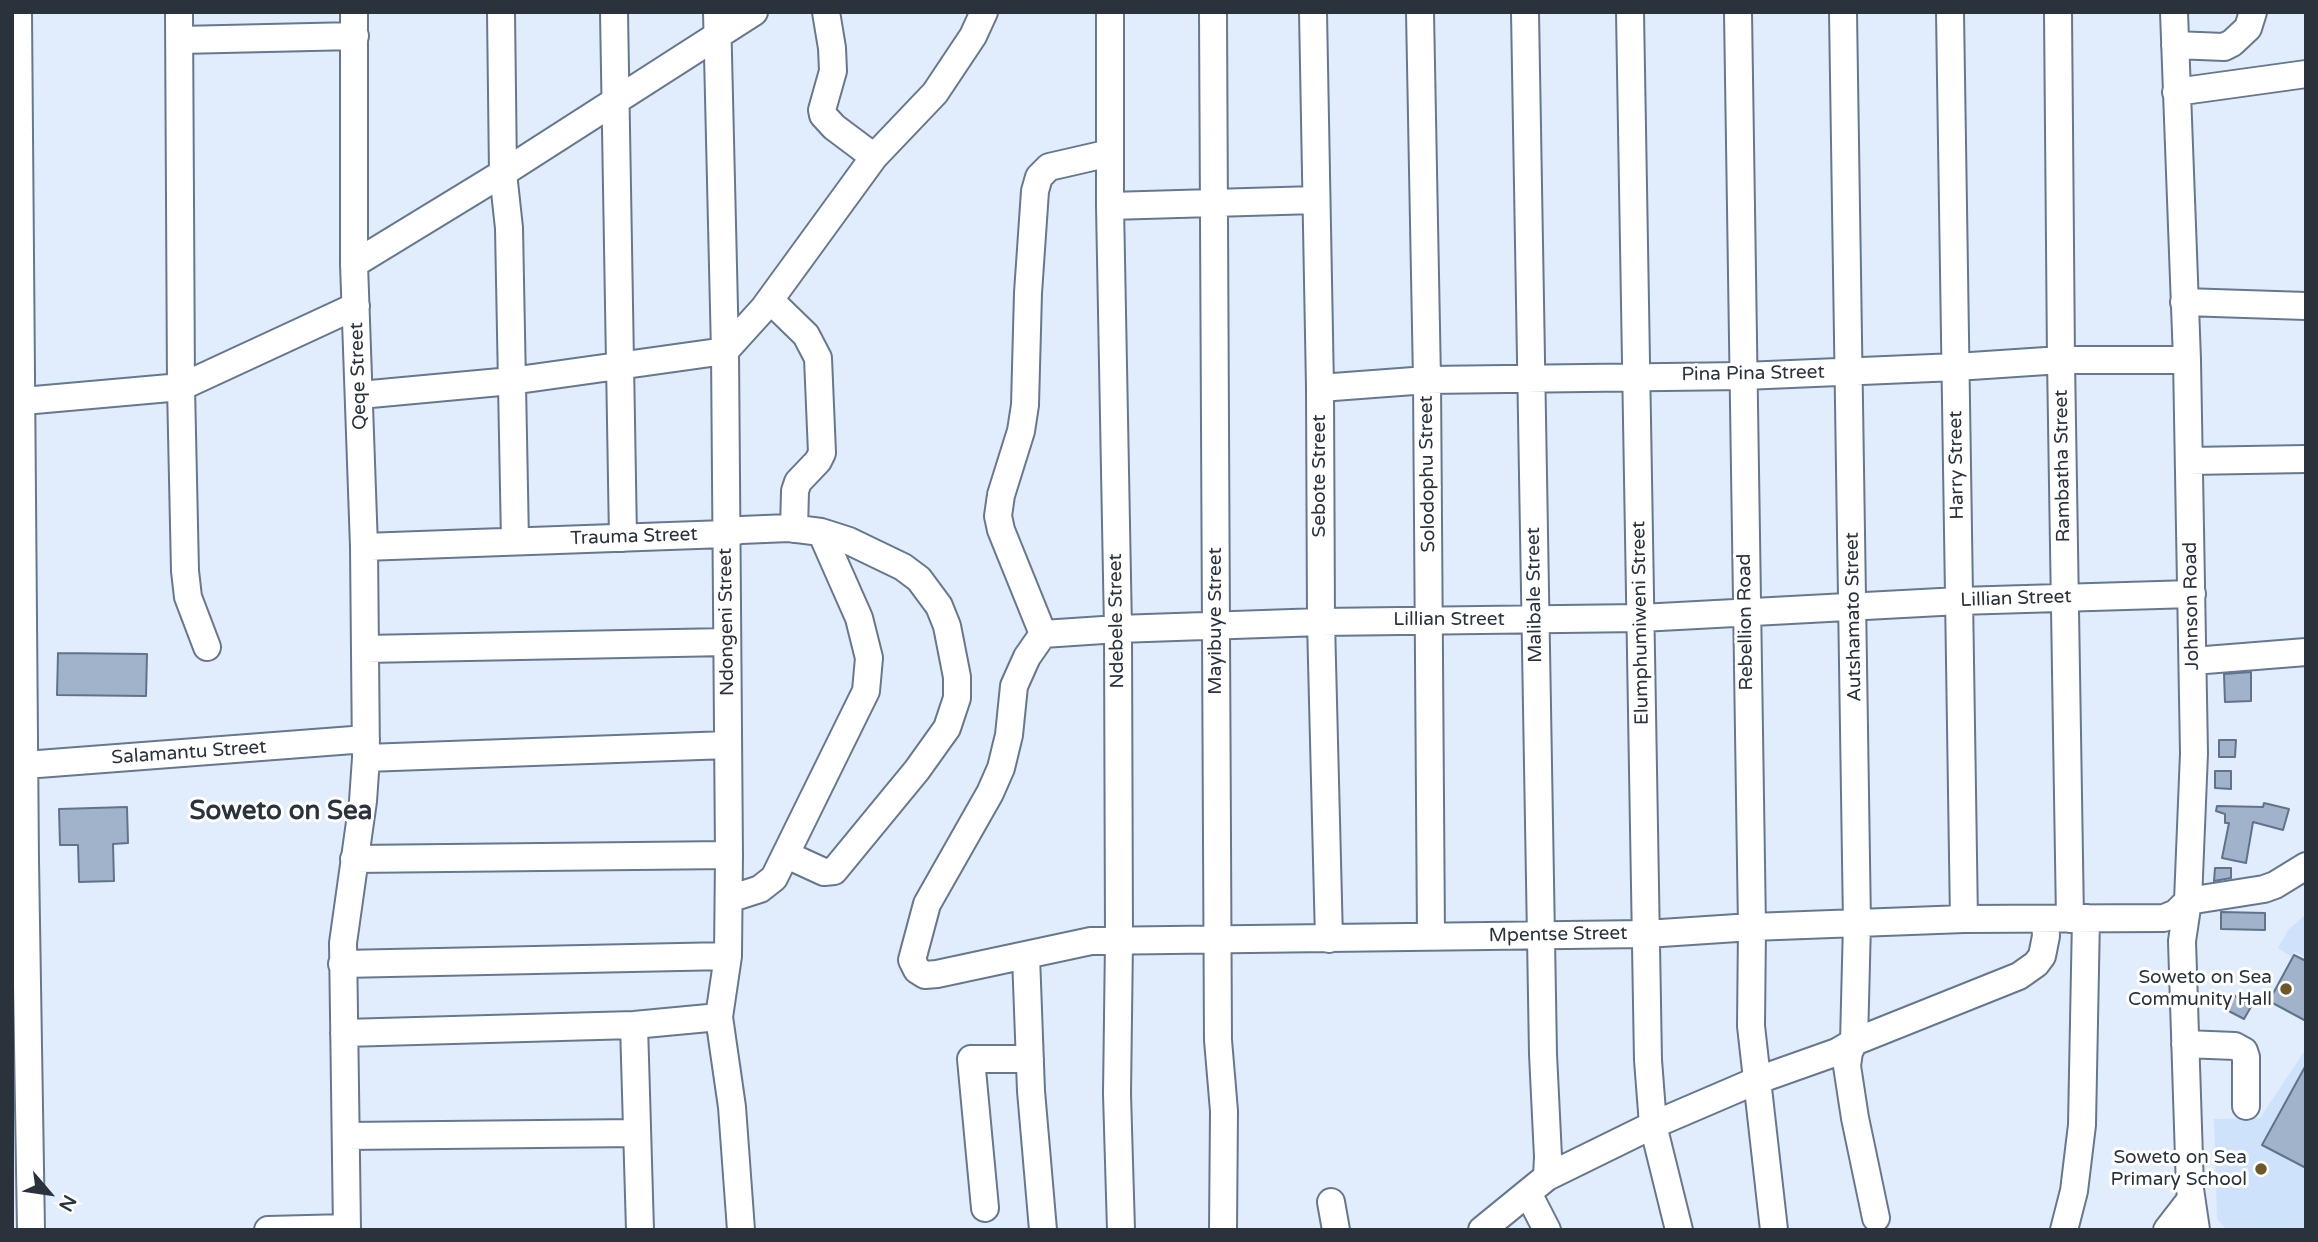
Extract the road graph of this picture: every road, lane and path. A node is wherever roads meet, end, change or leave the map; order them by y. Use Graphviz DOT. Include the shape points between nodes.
graph roads {
  1 [pos="18,12"];
  2 [pos="179,12"];
  3 [pos="501,12"];
  4 [pos="614,12"];
  5 [pos="754,12"];
  6 [pos="826,12"];
  7 [pos="984,12"];
  8 [pos="1110,12"];
  9 [pos="1213,12"];
  10 [pos="1313,12"];
  11 [pos="1420,12"];
  12 [pos="1525,12"];
  13 [pos="1630,12"];
  14 [pos="1738,12"];
  15 [pos="1843,12"];
  16 [pos="1950,12"];
  17 [pos="2058,12"];
  18 [pos="2174,12"];
  19 [pos="2253,12"];
  20 [pos="355,24"];
  21 [pos="717,25"];
  22 [pos="180,40"];
  23 [pos="2175,45"];
  24 [pos="2306,74"];
  25 [pos="16,81"];
  26 [pos="2176,92"];
  27 [pos="615,101"];
  28 [pos="1110,153"];
  29 [pos="874,157"];
  30 [pos="503,173"];
  31 [pos="1316,200"];
  32 [pos="1213,205"];
  33 [pos="1110,206"];
  34 [pos="17,238"];
  35 [pos="354,264"];
  36 [pos="770,300"];
  37 [pos="2185,303"];
  38 [pos="356,306"];
  39 [pos="2306,306"];
  40 [pos="725,351"];
  41 [pos="2061,360"];
  42 [pos="2187,360"];
  43 [pos="620,366"];
  44 [pos="1956,367"];
  45 [pos="1850,371"];
  46 [pos="1636,376"];
  47 [pos="1744,376"];
  48 [pos="1530,378"];
  49 [pos="1427,380"];
  50 [pos="512,382"];
  51 [pos="181,387"];
  52 [pos="1320,388"];
  53 [pos="360,394"];
  54 [pos="18,401"];
  55 [pos="2306,459"];
  56 [pos="2189,461"];
  57 [pos="794,529"];
  58 [pos="821,532"];
  59 [pos="725,534"];
  60 [pos="623,538"];
  61 [pos="515,541"];
  62 [pos="364,547"];
  63 [pos="2192,594"];
  64 [pos="2065,597"];
  65 [pos="1959,601"];
  66 [pos="1854,608"];
  67 [pos="1746,614"];
  68 [pos="1641,618"];
  69 [pos="1429,620"];
  70 [pos="1536,620"];
  71 [pos="1321,622"];
  72 [pos="1216,627"];
  73 [pos="1118,629"];
  74 [pos="1043,634"];
  75 [pos="727,642"];
  76 [pos="207,647"];
  77 [pos="365,649"];
  78 [pos="2306,652"];
  79 [pos="2193,661"];
  80 [pos="728,745"];
  81 [pos="366,749"];
  82 [pos="19,765"];
  83 [pos="729,855"];
  84 [pos="787,855"];
  85 [pos="354,859"];
  86 [pos="19,860"];
  87 [pos="2306,866"];
  88 [pos="729,899"];
  89 [pos="2188,901"];
  90 [pos="1964,919"];
  91 [pos="2067,919"];
  92 [pos="1857,923"];
  93 [pos="1752,927"];
  94 [pos="1541,934"];
  95 [pos="1646,934"];
  96 [pos="1431,936"];
  97 [pos="1329,939"];
  98 [pos="1218,940"];
  99 [pos="1119,941"];
  100 [pos="728,956"];
  101 [pos="1026,956"];
  102 [pos="342,964"];
  103 [pos="719,1017"];
  104 [pos="634,1025"];
  105 [pos="344,1033"];
  106 [pos="1854,1042"];
  107 [pos="2185,1044"];
  108 [pos="1030,1059"];
  109 [pos="1758,1080"];
  110 [pos="2246,1106"];
  111 [pos="1653,1125"];
  112 [pos="637,1133"];
  113 [pos="346,1136"];
  114 [pos="1537,1185"];
  115 [pos="2192,1199"];
  116 [pos="1331,1202"];
  117 [pos="985,1208"];
  118 [pos="1876,1218"];
  119 [pos="347,1229"];
  120 [pos="32,1230"];
  121 [pos="268,1230"];
  122 [pos="640,1230"];
  123 [pos="741,1230"];
  124 [pos="1042,1230"];
  125 [pos="1121,1230"];
  126 [pos="1223,1230"];
  127 [pos="1336,1230"];
  128 [pos="1482,1230"];
  129 [pos="1548,1230"];
  130 [pos="1679,1230"];
  131 [pos="1774,1230"];
  132 [pos="2064,1230"];
  133 [pos="2167,1230"];
  134 [pos="2196,1230"];
  1 -- 25 [label="street"];
  2 -- 22 [label="street"];
  3 -- 30 [label="street"];
  4 -- 27 [label="street"];
  5 -- 21 [label="street"];
  6 -- 29 [label="street" via="833,71 823,115"];
  7 -- 29 [label="street" via="935,93"];
  8 -- 28 [label="street, Ndebele Street"];
  9 -- 32 [label="street, Mayibuye Street"];
  10 -- 31 [label="street, Sebote Street"];
  11 -- 49 [label="street, Solodophu Street"];
  12 -- 48 [label="street, Malibale Street"];
  13 -- 46 [label="street, Elumphumiweni Street"];
  14 -- 47 [label="street, Rebellion Road"];
  15 -- 45 [label="street, Autshamato Street"];
  16 -- 44 [label="street, Harry Street"];
  17 -- 41 [label="street, Rambatha Street"];
  18 -- 23 [label="street, Johnson Road"];
  19 -- 23 [label="street" via="2248,28 2224,47"];
  20 -- 22 [label="street"];
  20 -- 35 [label="street, Qeqe Street"];
  21 -- 27 [label="street"];
  21 -- 40 [label="street, Ndongeni Street"];
  22 -- 51 [label="street"];
  23 -- 26 [label="street, Johnson Road"];
  24 -- 26 [label="street"];
  25 -- 34 [label="street"];
  26 -- 37 [label="street, Johnson Road"];
  27 -- 30 [label="street"];
  27 -- 43 [label="street"];
  28 -- 33 [label="street, Ndebele Street"];
  28 -- 74 [label="street" via="1049,167 1039,177 1035,191 1025,405 998,516"];
  29 -- 36 [label="street"];
  30 -- 35 [label="street"];
  30 -- 50 [label="street" via="509,228"];
  31 -- 32 [label="street"];
  31 -- 52 [label="street, Sebote Street"];
  32 -- 33 [label="street"];
  32 -- 72 [label="street, Mayibuye Street"];
  33 -- 73 [label="street, Ndebele Street"];
  34 -- 54 [label="street"];
  35 -- 38 [label="street, Qeqe Street"];
  36 -- 40 [label="street"];
  36 -- 57 [label="street" via="806,335 818,358 822,453 798,482"];
  37 -- 39 [label="street"];
  37 -- 42 [label="street, Johnson Road"];
  38 -- 51 [label="street"];
  38 -- 53 [label="street, Qeqe Street"];
  40 -- 43 [label="street"];
  40 -- 59 [label="street, Ndongeni Street"];
  41 -- 42 [label="street, Pina Pina Street"];
  41 -- 44 [label="street, Pina Pina Street"];
  41 -- 64 [label="street, Rambatha Street"];
  42 -- 56 [label="street, Johnson Road"];
  43 -- 50 [label="street"];
  43 -- 60 [label="street"];
  44 -- 45 [label="street, Pina Pina Street"];
  44 -- 65 [label="street, Harry Street"];
  45 -- 47 [label="street, Pina Pina Street"];
  45 -- 66 [label="street, Autshamato Street"];
  46 -- 47 [label="street, Pina Pina Street"];
  46 -- 48 [label="street, Pina Pina Street"];
  46 -- 68 [label="street, Elumphumiweni Street"];
  47 -- 67 [label="street, Rebellion Road"];
  48 -- 49 [label="street, Pina Pina Street"];
  48 -- 70 [label="street, Malibale Street"];
  49 -- 52 [label="street, Pina Pina Street"];
  49 -- 69 [label="street, Solodophu Street"];
  50 -- 53 [label="street"];
  50 -- 61 [label="street"];
  51 -- 54 [label="street"];
  51 -- 76 [label="street" via="185,570 188,597"];
  52 -- 71 [label="street, Sebote Street"];
  53 -- 62 [label="street, Qeqe Street"];
  54 -- 82 [label="street"];
  55 -- 56 [label="street"];
  56 -- 63 [label="street, Johnson Road"];
  57 -- 58 [label="street, Trauma Street"];
  57 -- 59 [label="street, Trauma Street"];
  58 -- 84 [label="street" via="859,618 869,678"];
  58 -- 84 [label="street, Trauma Street" via="903,567 930,591 947,626 957,698 939,741 839,867 824,872"];
  59 -- 60 [label="street, Trauma Street"];
  59 -- 75 [label="street, Ndongeni Street"];
  60 -- 61 [label="street, Trauma Street"];
  61 -- 62 [label="street, Trauma Street"];
  62 -- 77 [label="street, Qeqe Street"];
  63 -- 64 [label="street, Lillian Street"];
  63 -- 79 [label="street, Johnson Road"];
  64 -- 65 [label="street, Lillian Street"];
  64 -- 91 [label="street, Rambatha Street"];
  65 -- 66 [label="street, Lillian Street"];
  65 -- 90 [label="street, Harry Street"];
  66 -- 67 [label="street, Lillian Street"];
  66 -- 92 [label="street, Autshamato Street"];
  67 -- 68 [label="street, Lillian Street"];
  67 -- 93 [label="street, Rebellion Road"];
  68 -- 70 [label="street, Lillian Street"];
  68 -- 95 [label="street, Elumphumiweni Street"];
  69 -- 70 [label="street, Lillian Street"];
  69 -- 71 [label="street, Lillian Street"];
  69 -- 96 [label="street, Solodophu Street"];
  70 -- 94 [label="street, Malibale Street"];
  71 -- 72 [label="street, Lillian Street"];
  71 -- 97 [label="street, Sebote Street"];
  72 -- 73 [label="street, Lillian Street"];
  72 -- 98 [label="street, Mayibuye Street"];
  73 -- 74 [label="street, Lillian Street"];
  73 -- 99 [label="street, Ndebele Street"];
  74 -- 101 [label="street, Mpentse Street" via="1014,686 1001,768 927,904 912,960 925,975"];
  75 -- 77 [label="street"];
  75 -- 80 [label="street, Ndongeni Street"];
  77 -- 81 [label="street, Qeqe Street"];
  78 -- 79 [label="street"];
  79 -- 89 [label="street, Johnson Road"];
  80 -- 81 [label="street, Salamantu Street"];
  80 -- 83 [label="street, Ndongeni Street"];
  81 -- 82 [label="street, Salamantu Street"];
  81 -- 85 [label="street, Qeqe Street"];
  82 -- 86 [label="street"];
  83 -- 85 [label="street"];
  83 -- 88 [label="street, Ndongeni Street"];
  84 -- 88 [label="street" via="767,885"];
  85 -- 102 [label="street, Qeqe Street"];
  86 -- 120 [label="street"];
  87 -- 89 [label="street" via="2264,889"];
  88 -- 100 [label="street, Ndongeni Street"];
  89 -- 91 [label="street, Mpentse Street" via="2164,918"];
  89 -- 107 [label="street, Johnson Road" via="2182,928"];
  90 -- 91 [label="street, Mpentse Street"];
  90 -- 92 [label="street, Mpentse Street"];
  91 -- 106 [label="street" via="2028,971"];
  91 -- 132 [label="street" via="2083,1110 2074,1191"];
  92 -- 93 [label="street, Mpentse Street"];
  92 -- 106 [label="street, Autshamato Street"];
  93 -- 95 [label="street, Mpentse Street"];
  93 -- 109 [label="street, Rebellion Road" via="1751,1026"];
  94 -- 95 [label="street, Mpentse Street"];
  94 -- 96 [label="street, Mpentse Street"];
  94 -- 114 [label="street, Malibale Street"];
  95 -- 111 [label="street, Elumphumiweni Street" via="1647,1060"];
  96 -- 97 [label="street, Mpentse Street"];
  97 -- 98 [label="street, Mpentse Street"];
  98 -- 99 [label="street, Mpentse Street"];
  98 -- 126 [label="street, Mayibuye Street" via="1218,1040 1225,1122"];
  99 -- 101 [label="street, Mpentse Street" via="1082,942"];
  99 -- 125 [label="street, Ndebele Street"];
  100 -- 102 [label="street"];
  100 -- 103 [label="street, Ndongeni Street"];
  101 -- 108 [label="street"];
  102 -- 105 [label="street, Qeqe Street"];
  103 -- 104 [label="street"];
  103 -- 123 [label="street, Ndongeni Street" via="732,1107"];
  104 -- 105 [label="street"];
  104 -- 112 [label="street"];
  105 -- 113 [label="street, Qeqe Street"];
  106 -- 109 [label="street"];
  106 -- 118 [label="street, Autshamato Street" via="1847,1066"];
  107 -- 110 [label="street" via="2235,1046 2244,1051"];
  107 -- 115 [label="street, Johnson Road"];
  108 -- 117 [label="street" via="971,1059"];
  108 -- 124 [label="street"];
  109 -- 111 [label="street"];
  109 -- 131 [label="street, Rebellion Road"];
  111 -- 114 [label="street"];
  111 -- 130 [label="street, Elumphumiweni Street"];
  112 -- 113 [label="street"];
  112 -- 122 [label="street"];
  113 -- 119 [label="street, Qeqe Street"];
  114 -- 128 [label="street"];
  114 -- 129 [label="street"];
  115 -- 133 [label="street"];
  115 -- 134 [label="street, Johnson Road"];
  116 -- 127 [label="street"];
  119 -- 121 [label="street"];
}
